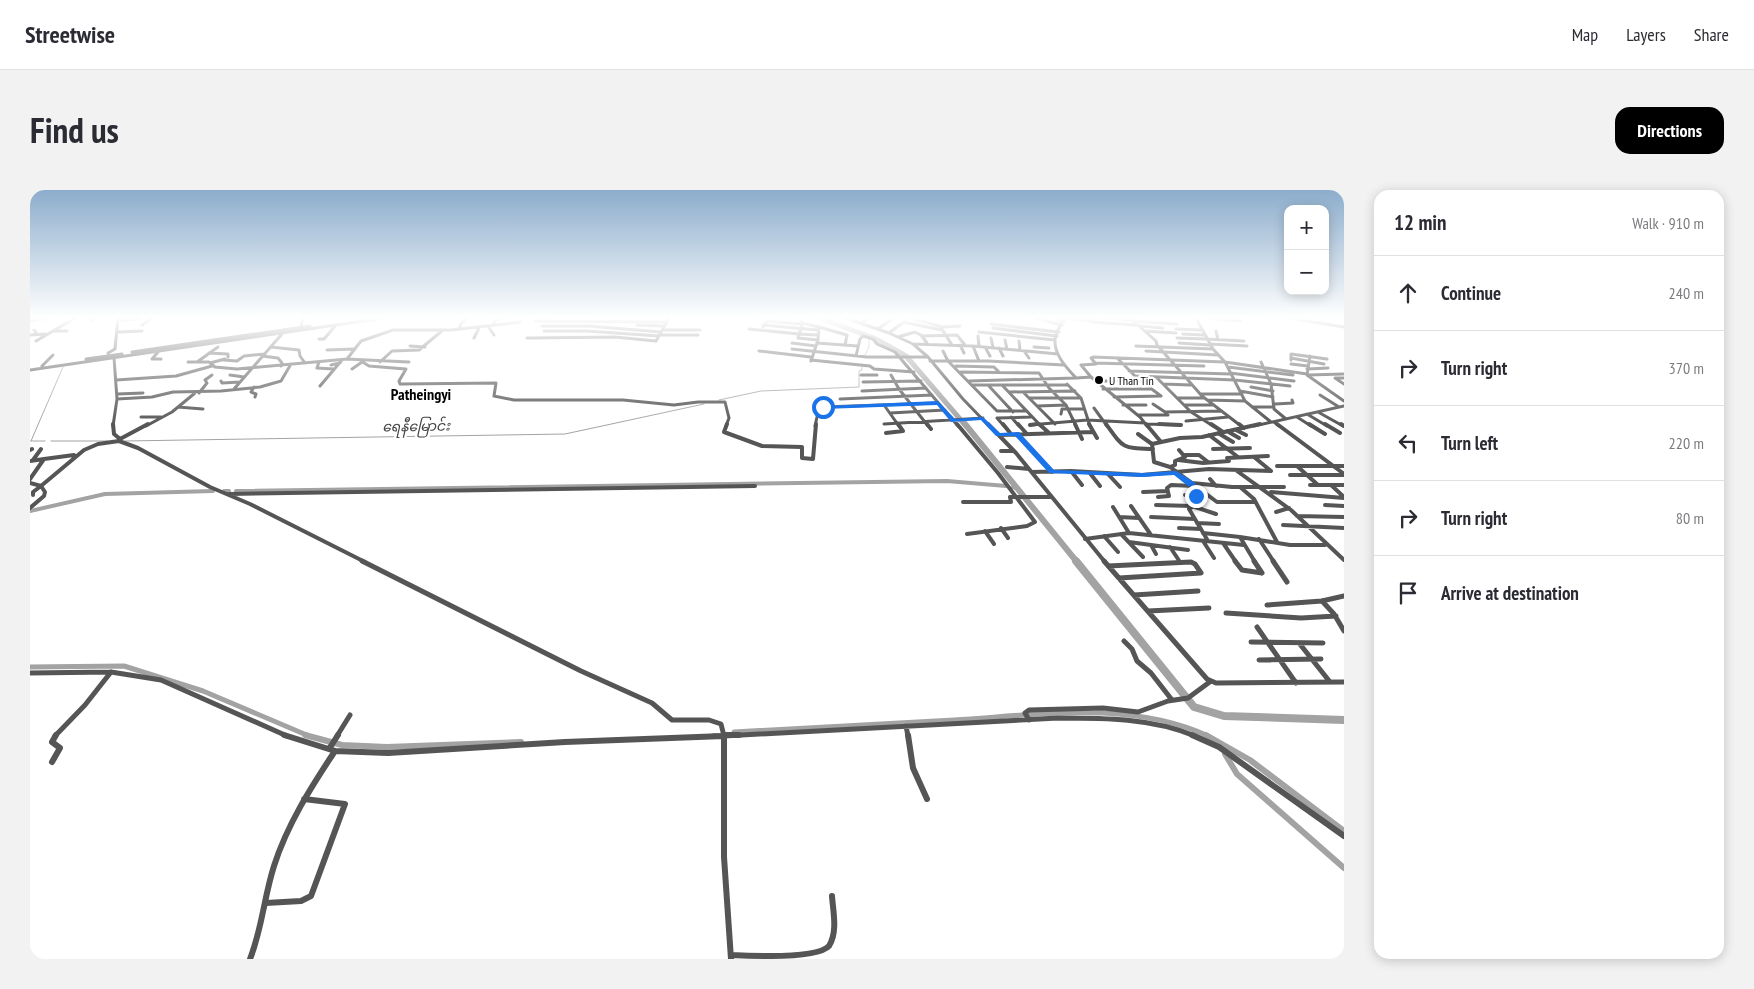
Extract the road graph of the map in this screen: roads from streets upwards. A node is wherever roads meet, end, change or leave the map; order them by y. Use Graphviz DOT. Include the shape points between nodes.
graph roads {
  1 [pos="112,354"];
  2 [pos="140,354"];
  3 [pos="156,354"];
  4 [pos="208,354"];
  5 [pos="226,354"];
  6 [pos="299,354"];
  7 [pos="351,354"];
  8 [pos="389,354"];
  9 [pos="778,354"];
  10 [pos="812,354"];
  11 [pos="835,354"];
  12 [pos="898,354"];
  13 [pos="924,354"];
  14 [pos="944,354"];
  15 [pos="976,354"];
  16 [pos="1025,354"];
  17 [pos="1038,354"];
  18 [pos="1058,354"];
  19 [pos="1158,354"];
  20 [pos="1175,354"];
  21 [pos="1196,354"];
  22 [pos="53,355"];
  23 [pos="104,355"];
  24 [pos="263,355"];
  25 [pos="1218,355"];
  26 [pos="856,356"];
  27 [pos="1167,356"];
  28 [pos="1310,356"];
  29 [pos="928,357"];
  30 [pos="1042,357"];
  31 [pos="114,358"];
  32 [pos="902,358"];
  33 [pos="1029,358"];
  34 [pos="1117,358"];
  35 [pos="98,359"];
  36 [pos="347,359"];
  37 [pos="811,359"];
  38 [pos="1327,359"];
  39 [pos="161,360"];
  40 [pos="223,360"];
  41 [pos="1223,360"];
  42 [pos="321,361"];
  43 [pos="930,361"];
  44 [pos="948,361"];
  45 [pos="979,361"];
  46 [pos="1291,361"];
  47 [pos="1308,361"];
  48 [pos="188,362"];
  49 [pos="197,362"];
  50 [pos="341,362"];
  51 [pos="361,362"];
  52 [pos="380,362"];
  53 [pos="409,362"];
  54 [pos="1006,362"];
  55 [pos="1261,362"];
  56 [pos="305,363"];
  57 [pos="1095,363"];
  58 [pos="211,364"];
  59 [pos="291,364"];
  60 [pos="1123,364"];
  61 [pos="1324,364"];
  62 [pos="331,365"];
  63 [pos="1064,365"];
  64 [pos="1174,365"];
  65 [pos="42,366"];
  66 [pos="281,366"];
  67 [pos="956,366"];
  68 [pos="1204,366"];
  69 [pos="1263,366"];
  70 [pos="1228,367"];
  71 [pos="251,368"];
  72 [pos="1307,368"];
  73 [pos="1328,368"];
  74 [pos="30,369"];
  75 [pos="334,369"];
  76 [pos="352,369"];
  77 [pos="1129,371"];
  78 [pos="1180,371"];
  79 [pos="914,372"];
  80 [pos="961,372"];
  81 [pos="999,372"];
  82 [pos="1013,372"];
  83 [pos="1266,372"];
  84 [pos="1231,373"];
  85 [pos="1343,374"];
  86 [pos="212,375"];
  87 [pos="230,375"];
  88 [pos="861,375"];
  89 [pos="891,375"];
  90 [pos="1293,375"];
  91 [pos="1307,375"];
  92 [pos="244,377"];
  93 [pos="1091,377"];
  94 [pos="1017,378"];
  95 [pos="1043,378"];
  96 [pos="1062,378"];
  97 [pos="1076,378"];
  98 [pos="1157,378"];
  99 [pos="1186,378"];
  100 [pos="1269,378"];
  101 [pos="1344,378"];
  102 [pos="116,380"];
  103 [pos="969,380"];
  104 [pos="1234,380"];
  105 [pos="221,381"];
  106 [pos="263,381"];
  107 [pos="1095,381"];
  108 [pos="1294,381"];
  109 [pos="240,382"];
  110 [pos="863,382"];
  111 [pos="879,382"];
  112 [pos="894,382"];
  113 [pos="921,382"];
  114 [pos="1272,383"];
  115 [pos="270,384"];
  116 [pos="1163,384"];
  117 [pos="1344,384"];
  118 [pos="973,385"];
  119 [pos="988,385"];
  120 [pos="1002,385"];
  121 [pos="1021,385"];
  122 [pos="1046,385"];
  123 [pos="1068,385"];
  124 [pos="1192,385"];
  125 [pos="320,386"];
  126 [pos="1290,386"];
  127 [pos="254,387"];
  128 [pos="1252,387"];
  129 [pos="926,388"];
  130 [pos="1152,388"];
  131 [pos="899,389"];
  132 [pos="1103,389"];
  133 [pos="233,390"];
  134 [pos="862,391"];
  135 [pos="1052,391"];
  136 [pos="1075,391"];
  137 [pos="1273,391"];
  138 [pos="1009,392"];
  139 [pos="1024,392"];
  140 [pos="1241,392"];
  141 [pos="143,393"];
  142 [pos="197,393"];
  143 [pos="1200,394"];
  144 [pos="932,395"];
  145 [pos="1320,395"];
  146 [pos="905,396"];
  147 [pos="117,397"];
  148 [pos="255,397"];
  149 [pos="1114,397"];
  150 [pos="1273,397"];
  151 [pos="1030,398"];
  152 [pos="1060,398"];
  153 [pos="1081,398"];
  154 [pos="1177,398"];
  155 [pos="851,399"];
  156 [pos="1206,399"];
  157 [pos="840,400"];
  158 [pos="1292,400"];
  159 [pos="1245,401"];
  160 [pos="1344,401"];
  161 [pos="938,403"];
  162 [pos="911,404"];
  163 [pos="1153,404"];
  164 [pos="884,405"];
  165 [pos="1066,405"];
  166 [pos="1123,405"];
  167 [pos="1146,405"];
  168 [pos="1184,405"];
  169 [pos="1212,405"];
  170 [pos="1274,405"];
  171 [pos="856,406"];
  172 [pos="1037,406"];
  173 [pos="1342,406"];
  174 [pos="178,407"];
  175 [pos="1252,407"];
  176 [pos="1094,408"];
  177 [pos="1172,408"];
  178 [pos="203,409"];
  179 [pos="1084,409"];
  180 [pos="945,410"];
  181 [pos="1069,410"];
  182 [pos="1027,411"];
  183 [pos="1221,411"];
  184 [pos="917,412"];
  185 [pos="1013,412"];
  186 [pos="1165,412"];
  187 [pos="1176,412"];
  188 [pos="1191,412"];
  189 [pos="1318,412"];
  190 [pos="890,413"];
  191 [pos="1062,414"];
  192 [pos="1307,414"];
  193 [pos="1136,415"];
  194 [pos="1168,416"];
  195 [pos="141,417"];
  196 [pos="163,417"];
  197 [pos="1031,417"];
  198 [pos="1228,417"];
  199 [pos="1296,417"];
  200 [pos="983,418"];
  201 [pos="1011,418"];
  202 [pos="1286,419"];
  203 [pos="1087,420"];
  204 [pos="1104,420"];
  205 [pos="1202,420"];
  206 [pos="954,421"];
  207 [pos="1072,421"];
  208 [pos="1186,421"];
  209 [pos="926,422"];
  210 [pos="1272,422"];
  211 [pos="884,424"];
  212 [pos="898,424"];
  213 [pos="1055,424"];
  214 [pos="1146,424"];
  215 [pos="1030,425"];
  216 [pos="1040,425"];
  217 [pos="1175,425"];
  218 [pos="1181,425"];
  219 [pos="1344,426"];
  220 [pos="1244,428"];
  221 [pos="931,429"];
  222 [pos="1236,430"];
  223 [pos="1048,432"];
  224 [pos="1078,432"];
  225 [pos="1093,432"];
  226 [pos="1223,432"];
  227 [pos="886,433"];
  228 [pos="1026,433"];
  229 [pos="1180,433"];
  230 [pos="1340,433"];
  231 [pos="998,434"];
  232 [pos="1011,434"];
  233 [pos="1017,434"];
  234 [pos="1138,434"];
  235 [pos="1325,434"];
  236 [pos="1209,435"];
  237 [pos="1246,435"];
  238 [pos="1097,438"];
  239 [pos="1182,438"];
  240 [pos="1239,438"];
  241 [pos="1082,439"];
  242 [pos="120,440"];
  243 [pos="1161,442"];
  244 [pos="1233,442"];
  245 [pos="1153,448"];
  246 [pos="1250,448"];
  247 [pos="41,449"];
  248 [pos="1213,449"];
  249 [pos="1227,449"];
  250 [pos="1179,450"];
  251 [pos="1001,451"];
  252 [pos="1014,451"];
  253 [pos="74,455"];
  254 [pos="1184,455"];
  255 [pos="1268,456"];
  256 [pos="1254,457"];
  257 [pos="1239,458"];
  258 [pos="44,460"];
  259 [pos="1178,460"];
  260 [pos="32,461"];
  261 [pos="1205,462"];
  262 [pos="1277,466"];
  263 [pos="1297,466"];
  264 [pos="1333,466"];
  265 [pos="1344,466"];
  266 [pos="1007,467"];
  267 [pos="1170,467"];
  268 [pos="1209,469"];
  269 [pos="1030,471"];
  270 [pos="1236,471"];
  271 [pos="1052,472"];
  272 [pos="1071,472"];
  273 [pos="1089,472"];
  274 [pos="1107,473"];
  275 [pos="1176,473"];
  276 [pos="1290,475"];
  277 [pos="1307,475"];
  278 [pos="1344,475"];
  279 [pos="1210,479"];
  280 [pos="30,481"];
  281 [pos="1193,484"];
  282 [pos="1082,485"];
  283 [pos="1310,485"];
  284 [pos="1318,485"];
  285 [pos="1331,485"];
  286 [pos="1344,485"];
  287 [pos="41,486"];
  288 [pos="755,486"];
  289 [pos="1100,486"];
  290 [pos="1216,486"];
  291 [pos="1260,486"];
  292 [pos="1120,487"];
  293 [pos="1240,487"];
  294 [pos="1284,487"];
  295 [pos="1168,491"];
  296 [pos="1143,492"];
  297 [pos="1270,492"];
  298 [pos="227,494"];
  299 [pos="32,495"];
  300 [pos="1185,495"];
  301 [pos="1203,495"];
  302 [pos="1196,496"];
  303 [pos="1343,496"];
  304 [pos="1051,497"];
  305 [pos="1158,497"];
  306 [pos="1018,498"];
  307 [pos="963,502"];
  308 [pos="1255,502"];
  309 [pos="1325,504"];
  310 [pos="1156,505"];
  311 [pos="1131,506"];
  312 [pos="1192,506"];
  313 [pos="1344,506"];
  314 [pos="1113,507"];
  315 [pos="30,508"];
  316 [pos="1289,508"];
  317 [pos="1276,512"];
  318 [pos="1216,514"];
  319 [pos="1297,516"];
  320 [pos="1119,517"];
  321 [pos="1150,517"];
  322 [pos="1344,517"];
  323 [pos="1139,518"];
  324 [pos="1196,521"];
  325 [pos="1218,524"];
  326 [pos="1283,525"];
  327 [pos="1310,526"];
  328 [pos="1000,528"];
  329 [pos="1179,528"];
  330 [pos="1344,528"];
  331 [pos="985,531"];
  332 [pos="1202,531"];
  333 [pos="1129,533"];
  334 [pos="967,534"];
  335 [pos="1121,534"];
  336 [pos="1151,535"];
  337 [pos="1104,536"];
  338 [pos="1240,537"];
  339 [pos="1008,538"];
  340 [pos="1085,539"];
  341 [pos="1258,539"];
  342 [pos="1205,541"];
  343 [pos="1129,542"];
  344 [pos="1277,542"];
  345 [pos="1224,543"];
  346 [pos="994,544"];
  347 [pos="1151,545"];
  348 [pos="1244,545"];
  349 [pos="1325,545"];
  350 [pos="1170,547"];
  351 [pos="1188,550"];
  352 [pos="1118,552"];
  353 [pos="1156,554"];
  354 [pos="1143,557"];
  355 [pos="1214,558"];
  356 [pos="1341,558"];
  357 [pos="1180,562"];
  358 [pos="1108,566"];
  359 [pos="1120,578"];
  360 [pos="1287,582"];
  361 [pos="1198,591"];
  362 [pos="1134,595"];
  363 [pos="1344,596"];
  364 [pos="1322,601"];
  365 [pos="1268,605"];
  366 [pos="1209,608"];
  367 [pos="1148,611"];
  368 [pos="1226,613"];
  369 [pos="1336,616"];
  370 [pos="1258,627"];
  371 [pos="1344,631"];
  372 [pos="1124,641"];
  373 [pos="1251,642"];
  374 [pos="1268,643"];
  375 [pos="1299,643"];
  376 [pos="1323,643"];
  377 [pos="1280,659"];
  378 [pos="1312,659"];
  379 [pos="1321,659"];
  380 [pos="1258,660"];
  381 [pos="111,672"];
  382 [pos="30,673"];
  383 [pos="1210,682"];
  384 [pos="1330,682"];
  385 [pos="1344,682"];
  386 [pos="1296,683"];
  387 [pos="1172,700"];
  388 [pos="350,715"];
  389 [pos="1029,720"];
  390 [pos="906,726"];
  391 [pos="724,735"];
  392 [pos="332,747"];
  393 [pos="52,762"];
  394 [pos="304,799"];
  395 [pos="927,799"];
  396 [pos="1344,836"];
  397 [pos="832,896"];
  398 [pos="266,903"];
  399 [pos="731,957"];
  400 [pos="250,959"];
  1 -- 23 [label="street"];
  2 -- 31 [label="street"];
  3 -- 39 [label="street" via="152,359"];
  4 -- 49 [label="street"];
  5 -- 40 [label="street" via="228,356"];
  6 -- 56 [label="street"];
  7 -- 36 [label="street"];
  8 -- 52 [label="street"];
  9 -- 37 [label="street"];
  10 -- 37 [label="street"];
  11 -- 26 [label="street"];
  12 -- 32 [label="street"];
  13 -- 29 [label="street"];
  14 -- 44 [label="street"];
  15 -- 45 [label="street"];
  16 -- 33 [label="street"];
  17 -- 30 [label="street"];
  18 -- 63 [label="street"];
  19 -- 27 [label="street"];
  20 -- 27 [label="street"];
  21 -- 25 [label="street"];
  22 -- 65 [label="street"];
  23 -- 35 [label="street"];
  23 -- 65 [label="street"];
  24 -- 40 [label="street" via="244,356 237,361"];
  24 -- 66 [label="street" via="278,358"];
  24 -- 71 [label="street"];
  25 -- 41 [label="street"];
  26 -- 32 [label="street"];
  27 -- 34 [label="street"];
  27 -- 41 [label="street"];
  27 -- 64 [label="street"];
  28 -- 38 [label="street"];
  28 -- 46 [label="street" via="1292,354"];
  28 -- 47 [label="street"];
  29 -- 32 [label="street"];
  29 -- 43 [label="street"];
  31 -- 35 [label="street"];
  31 -- 102 [label="street"];
  32 -- 79 [label="street"];
  34 -- 57 [label="street" via="1091,357"];
  34 -- 60 [label="street"];
  35 -- 74 [label="street"];
  36 -- 50 [label="street"];
  36 -- 51 [label="street"];
  37 -- 79 [label="street" via="870,366 874,370"];
  40 -- 58 [label="street"];
  41 -- 69 [label="street"];
  41 -- 70 [label="street"];
  42 -- 50 [label="street"];
  42 -- 56 [label="street"];
  42 -- 75 [label="street" via="317,368"];
  43 -- 44 [label="street"];
  43 -- 200 [label="street"];
  44 -- 45 [label="street"];
  44 -- 67 [label="street"];
  45 -- 54 [label="street"];
  46 -- 47 [label="street"];
  46 -- 72 [label="street"];
  47 -- 61 [label="street"];
  47 -- 72 [label="street"];
  48 -- 49 [label="street"];
  49 -- 58 [label="street"];
  50 -- 62 [label="street"];
  50 -- 75 [label="street"];
  51 -- 52 [label="street"];
  51 -- 76 [label="street"];
  51 -- 171 [label="street" via="369,366 406,369 400,384 496,383 494,396 514,400 623,400 674,405 725,402 729,418 724,432 763,446 802,447 802,458 813,458 815,426 821,408"];
  52 -- 53 [label="street"];
  54 -- 63 [label="street"];
  54 -- 82 [label="street"];
  55 -- 69 [label="street"];
  56 -- 59 [label="street"];
  57 -- 60 [label="street"];
  57 -- 93 [label="street" via="1081,365"];
  58 -- 71 [label="street" via="230,369"];
  58 -- 102 [label="street" via="181,375"];
  59 -- 66 [label="street"];
  59 -- 115 [label="street" via="281,381"];
  60 -- 64 [label="street"];
  60 -- 77 [label="street"];
  63 -- 97 [label="street"];
  64 -- 68 [label="street"];
  64 -- 78 [label="street"];
  65 -- 74 [label="street"];
  66 -- 71 [label="street"];
  67 -- 80 [label="street"];
  67 -- 81 [label="street" via="994,367"];
  69 -- 83 [label="street"];
  69 -- 91 [label="street"];
  70 -- 83 [label="street"];
  70 -- 84 [label="street"];
  71 -- 92 [label="street"];
  72 -- 73 [label="street"];
  72 -- 91 [label="street"];
  75 -- 125 [label="street"];
  77 -- 78 [label="street"];
  77 -- 98 [label="street" via="1135,376"];
  78 -- 84 [label="street"];
  78 -- 99 [label="street"];
  79 -- 113 [label="street"];
  80 -- 81 [label="street"];
  80 -- 103 [label="street"];
  81 -- 82 [label="street"];
  82 -- 94 [label="street"];
  82 -- 95 [label="street" via="1038,372"];
  83 -- 90 [label="street"];
  83 -- 100 [label="street"];
  84 -- 100 [label="street"];
  84 -- 104 [label="street"];
  85 -- 91 [label="street"];
  86 -- 142 [label="street"];
  87 -- 92 [label="street"];
  88 -- 111 [label="street" via="877,375"];
  89 -- 112 [label="street"];
  91 -- 160 [label="street"];
  92 -- 109 [label="street"];
  93 -- 97 [label="street"];
  93 -- 107 [label="street"];
  94 -- 95 [label="street"];
  94 -- 103 [label="street"];
  94 -- 121 [label="street"];
  95 -- 96 [label="street"];
  95 -- 122 [label="street"];
  96 -- 97 [label="street"];
  96 -- 123 [label="street"];
  98 -- 99 [label="street"];
  98 -- 116 [label="street"];
  99 -- 104 [label="street"];
  99 -- 124 [label="street"];
  100 -- 108 [label="street"];
  100 -- 114 [label="street"];
  101 -- 117 [label="street" via="1335,378"];
  102 -- 147 [label="street"];
  103 -- 118 [label="street"];
  104 -- 114 [label="street"];
  104 -- 140 [label="street"];
  105 -- 109 [label="street"];
  106 -- 115 [label="street"];
  107 -- 130 [label="street" via="1140,381"];
  107 -- 132 [label="street"];
  109 -- 133 [label="street"];
  110 -- 111 [label="street"];
  111 -- 112 [label="street"];
  112 -- 113 [label="street"];
  112 -- 131 [label="street"];
  113 -- 129 [label="street"];
  114 -- 126 [label="street"];
  114 -- 137 [label="street"];
  115 -- 127 [label="street"];
  116 -- 124 [label="street"];
  116 -- 154 [label="street"];
  118 -- 119 [label="street"];
  118 -- 185 [label="street" via="997,411"];
  119 -- 120 [label="street"];
  119 -- 185 [label="street"];
  120 -- 121 [label="street"];
  120 -- 138 [label="street"];
  121 -- 122 [label="street"];
  122 -- 123 [label="street"];
  122 -- 135 [label="street"];
  123 -- 136 [label="street"];
  124 -- 143 [label="street"];
  127 -- 133 [label="street"];
  127 -- 148 [label="street"];
  128 -- 137 [label="street"];
  129 -- 131 [label="street"];
  129 -- 144 [label="street"];
  130 -- 132 [label="street"];
  130 -- 149 [label="street" via="1161,396"];
  131 -- 134 [label="street"];
  131 -- 146 [label="street"];
  132 -- 149 [label="street"];
  133 -- 142 [label="street"];
  135 -- 136 [label="street"];
  135 -- 139 [label="street"];
  135 -- 152 [label="street"];
  136 -- 153 [label="street"];
  137 -- 150 [label="street"];
  138 -- 139 [label="street"];
  138 -- 182 [label="street"];
  139 -- 151 [label="street"];
  140 -- 143 [label="street"];
  140 -- 150 [label="street"];
  140 -- 159 [label="street"];
  141 -- 147 [label="street"];
  142 -- 147 [label="street"];
  142 -- 174 [label="street"];
  143 -- 156 [label="street"];
  144 -- 146 [label="street"];
  144 -- 161 [label="street"];
  145 -- 173 [label="street"];
  146 -- 155 [label="street"];
  146 -- 162 [label="street"];
  147 -- 242 [label="street" via="113,424 114,434"];
  149 -- 166 [label="street"];
  150 -- 170 [label="street"];
  151 -- 152 [label="street"];
  151 -- 172 [label="street"];
  152 -- 153 [label="street"];
  152 -- 165 [label="street"];
  153 -- 179 [label="street"];
  154 -- 156 [label="street"];
  154 -- 168 [label="street"];
  155 -- 157 [label="street"];
  155 -- 171 [label="street"];
  156 -- 159 [label="street"];
  156 -- 169 [label="street"];
  158 -- 170 [label="street" via="1293,403"];
  159 -- 175 [label="street"];
  161 -- 162 [label="street"];
  161 -- 180 [label="street"];
  162 -- 164 [label="street"];
  162 -- 184 [label="street"];
  163 -- 186 [label="street"];
  164 -- 171 [label="street"];
  164 -- 190 [label="street"];
  165 -- 172 [label="street"];
  165 -- 181 [label="street"];
  166 -- 167 [label="street"];
  166 -- 193 [label="street"];
  168 -- 169 [label="street"];
  168 -- 188 [label="street"];
  169 -- 183 [label="street"];
  170 -- 175 [label="street"];
  170 -- 202 [label="street" via="1276,412"];
  172 -- 213 [label="street"];
  173 -- 189 [label="street"];
  174 -- 178 [label="street"];
  174 -- 196 [label="street"];
  175 -- 210 [label="street"];
  176 -- 204 [label="street"];
  177 -- 187 [label="street"];
  179 -- 181 [label="street"];
  179 -- 203 [label="street"];
  180 -- 184 [label="street"];
  180 -- 206 [label="street"];
  181 -- 191 [label="street" via="1061,410"];
  181 -- 207 [label="street"];
  182 -- 185 [label="street"];
  182 -- 197 [label="street"];
  183 -- 188 [label="street"];
  183 -- 198 [label="street"];
  184 -- 190 [label="street"];
  184 -- 209 [label="street"];
  186 -- 187 [label="street"];
  186 -- 194 [label="street"];
  187 -- 188 [label="street"];
  188 -- 205 [label="street"];
  189 -- 192 [label="street"];
  189 -- 219 [label="street"];
  190 -- 212 [label="street"];
  192 -- 199 [label="street"];
  192 -- 230 [label="street"];
  193 -- 194 [label="street"];
  193 -- 214 [label="street"];
  194 -- 217 [label="street"];
  195 -- 196 [label="street"];
  196 -- 242 [label="street"];
  197 -- 201 [label="street"];
  197 -- 216 [label="street"];
  198 -- 205 [label="street"];
  198 -- 220 [label="street"];
  199 -- 202 [label="street"];
  199 -- 235 [label="street"];
  200 -- 206 [label="street"];
  200 -- 231 [label="street"];
  201 -- 228 [label="street"];
  201 -- 232 [label="street" via="997,418"];
  202 -- 210 [label="street"];
  203 -- 204 [label="street"];
  203 -- 207 [label="street"];
  203 -- 225 [label="street"];
  204 -- 214 [label="street"];
  204 -- 245 [label="street" via="1124,447"];
  205 -- 208 [label="street"];
  205 -- 226 [label="street"];
  206 -- 209 [label="street"];
  206 -- 306 [label="street"];
  207 -- 213 [label="street"];
  207 -- 224 [label="street"];
  209 -- 212 [label="street"];
  209 -- 221 [label="street"];
  210 -- 220 [label="street"];
  210 -- 264 [label="street"];
  211 -- 212 [label="street"];
  212 -- 227 [label="street" via="902,432"];
  213 -- 216 [label="street"];
  214 -- 217 [label="street"];
  214 -- 243 [label="street"];
  215 -- 216 [label="street"];
  216 -- 223 [label="street"];
  217 -- 218 [label="street"];
  220 -- 222 [label="street"];
  222 -- 226 [label="street"];
  222 -- 237 [label="street"];
  223 -- 224 [label="street"];
  223 -- 228 [label="street"];
  224 -- 225 [label="street"];
  224 -- 241 [label="street"];
  225 -- 238 [label="street"];
  226 -- 236 [label="street"];
  226 -- 240 [label="street"];
  226 -- 244 [label="street"];
  228 -- 233 [label="street"];
  229 -- 239 [label="street"];
  231 -- 232 [label="street"];
  231 -- 252 [label="street"];
  232 -- 233 [label="street"];
  233 -- 271 [label="street"];
  234 -- 245 [label="street"];
  236 -- 239 [label="street"];
  236 -- 249 [label="street"];
  239 -- 243 [label="street"];
  242 -- 253 [label="street" via="94,445"];
  242 -- 298 [label="street"];
  243 -- 245 [label="street"];
  245 -- 267 [label="street" via="1154,462"];
  246 -- 249 [label="street"];
  247 -- 260 [label="street"];
  248 -- 249 [label="street"];
  249 -- 257 [label="street"];
  250 -- 254 [label="street"];
  251 -- 252 [label="street"];
  252 -- 269 [label="street"];
  253 -- 258 [label="street"];
  253 -- 287 [label="street"];
  254 -- 259 [label="street"];
  254 -- 261 [label="street" via="1199,455"];
  255 -- 256 [label="street"];
  256 -- 257 [label="street"];
  256 -- 270 [label="street" via="1271,471"];
  257 -- 261 [label="street"];
  258 -- 260 [label="street"];
  258 -- 280 [label="street"];
  259 -- 261 [label="street"];
  259 -- 267 [label="street"];
  261 -- 268 [label="street"];
  262 -- 263 [label="street"];
  263 -- 264 [label="street"];
  263 -- 277 [label="street"];
  264 -- 265 [label="street"];
  264 -- 278 [label="street"];
  266 -- 269 [label="street"];
  267 -- 275 [label="street"];
  268 -- 270 [label="street"];
  268 -- 275 [label="street"];
  269 -- 271 [label="street"];
  269 -- 304 [label="street"];
  270 -- 291 [label="street"];
  271 -- 272 [label="street"];
  272 -- 273 [label="street"];
  272 -- 282 [label="street"];
  273 -- 274 [label="street"];
  273 -- 289 [label="street"];
  274 -- 275 [label="street"];
  274 -- 292 [label="street"];
  275 -- 281 [label="street"];
  276 -- 277 [label="street"];
  277 -- 278 [label="street"];
  277 -- 284 [label="street"];
  279 -- 290 [label="street"];
  280 -- 287 [label="street"];
  281 -- 290 [label="street"];
  281 -- 295 [label="street" via="1171,485"];
  281 -- 301 [label="street"];
  283 -- 284 [label="street"];
  284 -- 285 [label="street"];
  285 -- 286 [label="street"];
  285 -- 303 [label="street"];
  287 -- 299 [label="street"];
  287 -- 315 [label="street" via="44,496"];
  288 -- 298 [label="street"];
  290 -- 293 [label="street"];
  291 -- 293 [label="street"];
  291 -- 294 [label="street"];
  291 -- 297 [label="street"];
  293 -- 308 [label="street"];
  295 -- 296 [label="street"];
  295 -- 305 [label="street" via="1169,496"];
  297 -- 303 [label="street"];
  297 -- 316 [label="street"];
  298 -- 391 [label="street" via="581,671 637,695 672,720 714,721 723,727"];
  300 -- 302 [label="street"];
  301 -- 302 [label="street"];
  301 -- 308 [label="street" via="1220,504"];
  302 -- 312 [label="street" via="1198,503"];
  304 -- 306 [label="street"];
  304 -- 340 [label="street"];
  306 -- 307 [label="street" via="1010,497 1011,502"];
  306 -- 328 [label="street" via="1035,523"];
  308 -- 344 [label="street"];
  309 -- 313 [label="street"];
  310 -- 312 [label="street"];
  311 -- 323 [label="street"];
  312 -- 318 [label="street"];
  312 -- 324 [label="street" via="1189,509"];
  314 -- 320 [label="street"];
  316 -- 317 [label="street"];
  316 -- 319 [label="street"];
  319 -- 322 [label="street"];
  319 -- 327 [label="street"];
  320 -- 323 [label="street"];
  320 -- 333 [label="street"];
  321 -- 324 [label="street"];
  323 -- 336 [label="street"];
  324 -- 325 [label="street"];
  324 -- 332 [label="street"];
  326 -- 327 [label="street"];
  327 -- 330 [label="street"];
  327 -- 349 [label="street"];
  328 -- 331 [label="street"];
  328 -- 339 [label="street"];
  329 -- 332 [label="street"];
  331 -- 334 [label="street"];
  331 -- 346 [label="street"];
  332 -- 338 [label="street"];
  332 -- 342 [label="street"];
  333 -- 335 [label="street"];
  333 -- 336 [label="street"];
  335 -- 337 [label="street"];
  335 -- 343 [label="street"];
  336 -- 342 [label="street"];
  337 -- 340 [label="street"];
  337 -- 352 [label="street"];
  338 -- 341 [label="street"];
  338 -- 348 [label="street"];
  340 -- 358 [label="street"];
  341 -- 344 [label="street"];
  341 -- 360 [label="street"];
  342 -- 345 [label="street"];
  342 -- 355 [label="street"];
  343 -- 347 [label="street"];
  343 -- 354 [label="street"];
  344 -- 349 [label="street"];
  345 -- 348 [label="street"];
  345 -- 348 [label="street" via="1242,570 1262,573"];
  347 -- 350 [label="street"];
  347 -- 353 [label="street"];
  349 -- 356 [label="street"];
  350 -- 351 [label="street"];
  350 -- 357 [label="street"];
  357 -- 358 [label="street"];
  357 -- 359 [label="street" via="1195,564 1200,574"];
  358 -- 359 [label="street"];
  359 -- 362 [label="street"];
  361 -- 362 [label="street"];
  362 -- 367 [label="street"];
  363 -- 364 [label="street"];
  364 -- 365 [label="street"];
  364 -- 369 [label="street"];
  366 -- 367 [label="street"];
  367 -- 383 [label="street"];
  368 -- 369 [label="street" via="1302,618"];
  369 -- 371 [label="street"];
  370 -- 374 [label="street"];
  372 -- 387 [label="street" via="1137,661"];
  373 -- 374 [label="street"];
  374 -- 375 [label="street"];
  374 -- 377 [label="street"];
  375 -- 376 [label="street"];
  375 -- 378 [label="street"];
  377 -- 378 [label="street"];
  377 -- 380 [label="street"];
  377 -- 386 [label="street"];
  378 -- 379 [label="street"];
  378 -- 384 [label="street"];
  381 -- 382 [label="street"];
  381 -- 392 [label="street" via="161,680 290,738"];
  381 -- 393 [label="street" via="54,738 52,742 60,748"];
  383 -- 386 [label="street"];
  383 -- 387 [label="street" via="1188,698"];
  384 -- 385 [label="street"];
  384 -- 386 [label="street"];
  387 -- 389 [label="street" via="1138,712 1103,708 1029,710 1025,713"];
  388 -- 392 [label="street"];
  389 -- 390 [label="street"];
  389 -- 396 [label="street" via="1105,718 1171,728 1192,735 1219,747"];
  390 -- 391 [label="street"];
  390 -- 395 [label="street" via="913,768"];
  391 -- 392 [label="street" via="382,753"];
  391 -- 399 [label="street" via="724,857"];
  392 -- 394 [label="street"];
  394 -- 398 [label="street" via="273,868"];
  394 -- 398 [label="street" via="345,804 312,896 300,901"];
  397 -- 399 [label="street" via="834,931 829,946 823,951 804,957"];
  398 -- 400 [label="street"];
}
